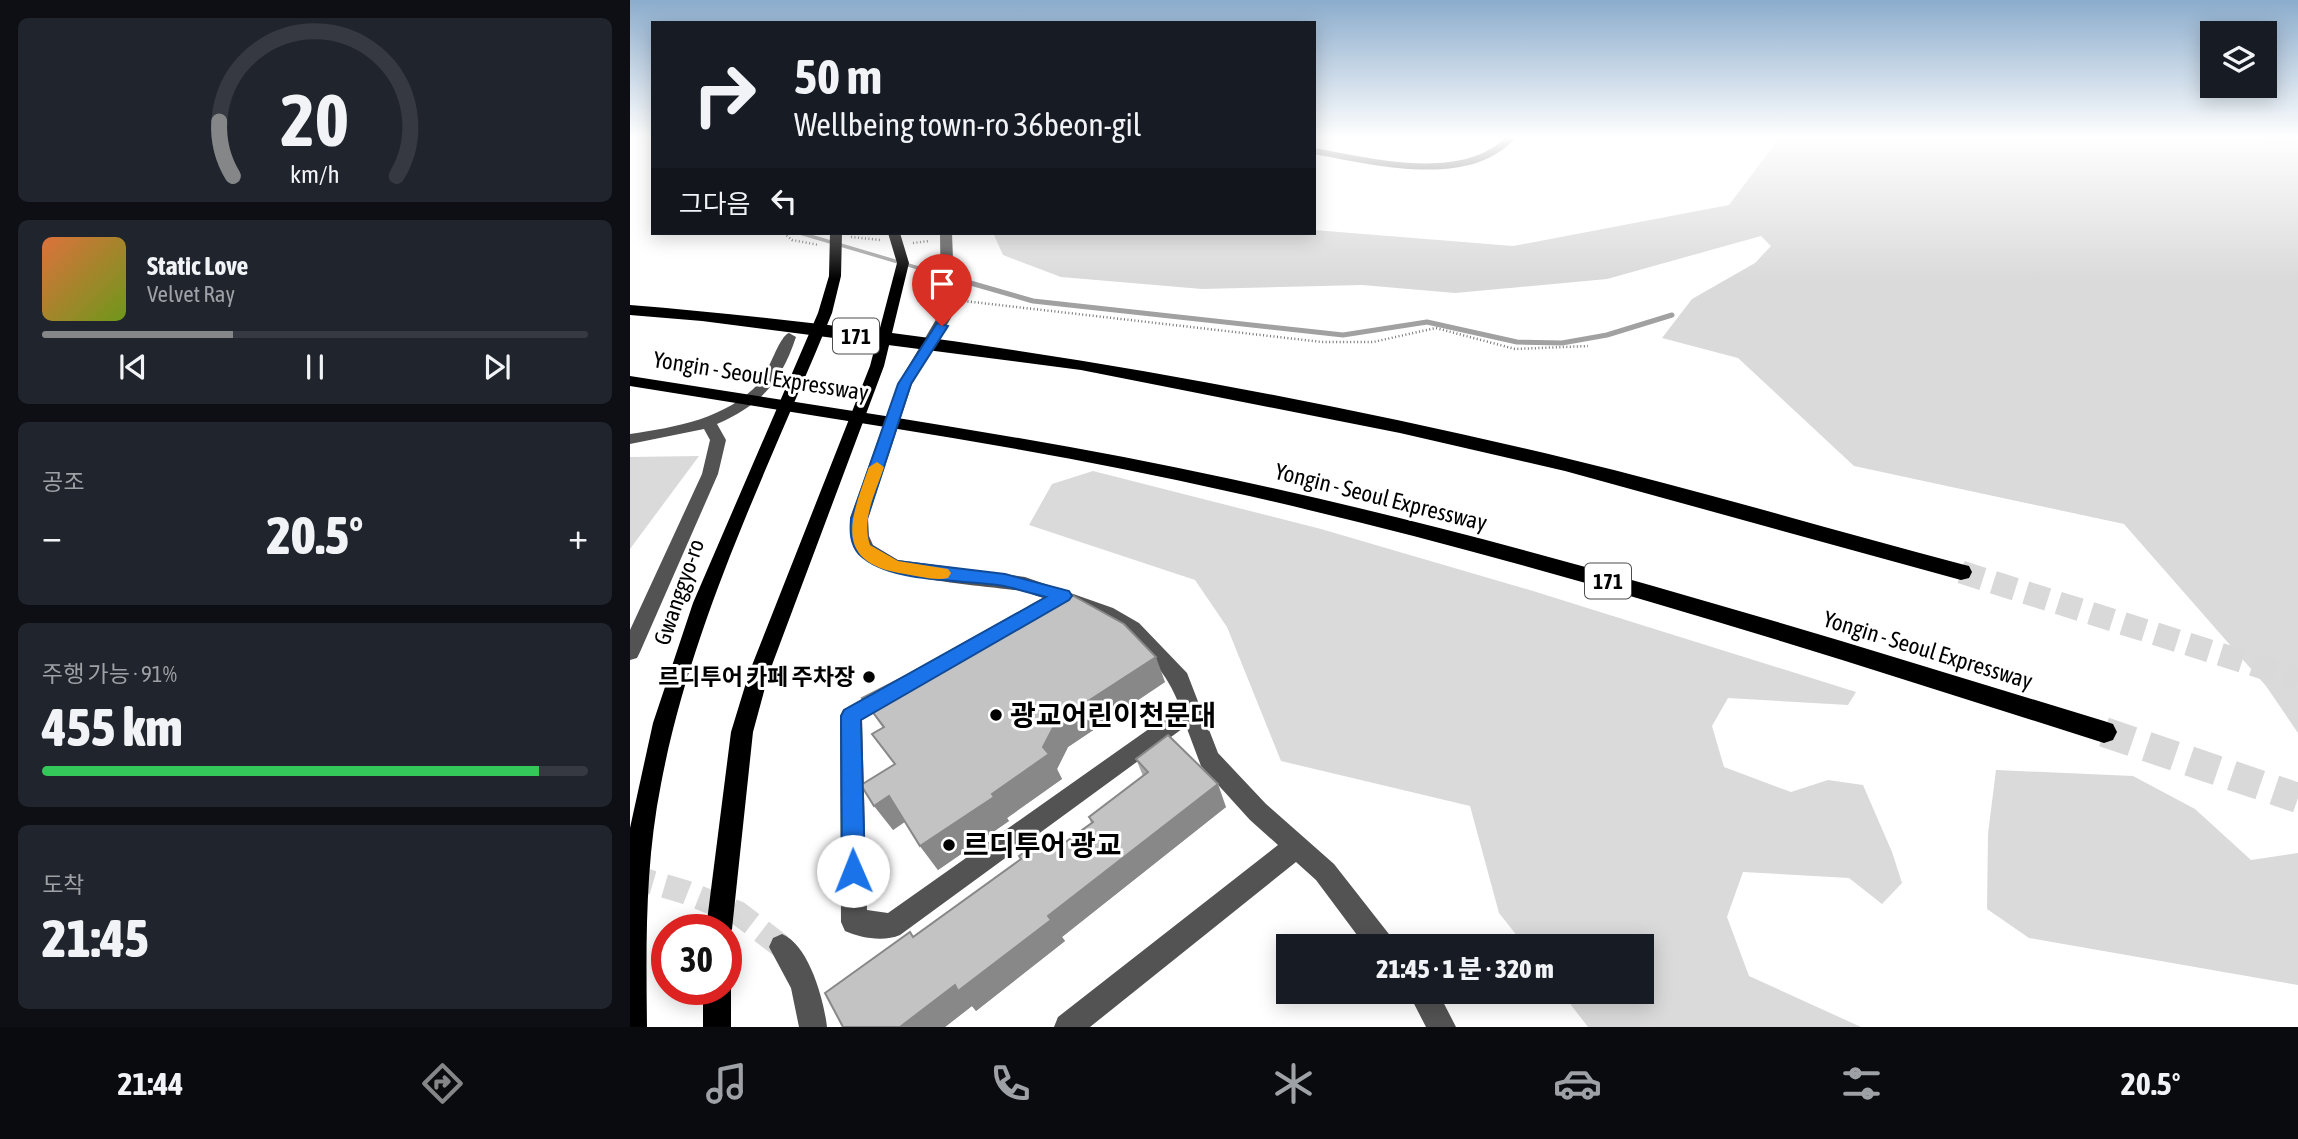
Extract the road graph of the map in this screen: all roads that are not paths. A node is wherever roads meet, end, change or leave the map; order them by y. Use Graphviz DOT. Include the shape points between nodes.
graph roads {
  1 [pos="836,235"];
  2 [pos="895,235"];
  3 [pos="946,235"];
  4 [pos="630,310"];
  5 [pos="789,337"];
  6 [pos="630,381"];
  7 [pos="709,423"];
  8 [pos="630,439"];
  9 [pos="1961,572"];
  10 [pos="1063,596"];
  11 [pos="630,652"];
  12 [pos="1191,711"];
  13 [pos="2104,732"];
  14 [pos="1295,847"];
  15 [pos="721,914"];
  16 [pos="1373,934"];
  17 [pos="782,947"];
  18 [pos="1429,1004"];
  19 [pos="717,1005"];
  20 [pos="633,1027"];
  21 [pos="717,1027"];
  22 [pos="813,1027"];
  23 [pos="1068,1027"];
  24 [pos="1442,1027"];
  1 -- 20 [label="main road, Gwanggyo-ro" via="835,276 799,377 726,543 659,745 643,822"];
  2 -- 15 [label="main road" via="903,264 877,366 759,673 742,732"];
  3 -- 10 [label="street" via="950,298 942,326 905,384 858,533 863,548 895,566 1005,580"];
  4 -- 9 [label="highway, Yongin - Seoul Expressway / 171" via="1081,365 1400,427 1567,465"];
  5 -- 7 [label="street" via="774,379 753,398"];
  6 -- 13 [label="highway, Yongin - Seoul Expressway / 171" via="1105,459 1321,508 1640,589"];
  7 -- 8 [label="street"];
  7 -- 11 [label="street" via="718,440 710,474"];
  10 -- 12 [label="street" via="1132,628 1180,679"];
  10 -- 12 [label="street" via="850,716 854,922 891,926"];
  12 -- 14 [label="street" via="1209,760"];
  14 -- 16 [label="street" via="1325,872"];
  14 -- 23 [label="street"];
  17 -- 22 [label="street" via="811,1001"];
  18 -- 24 [label="street"];
  19 -- 21 [label="main road"];
}
